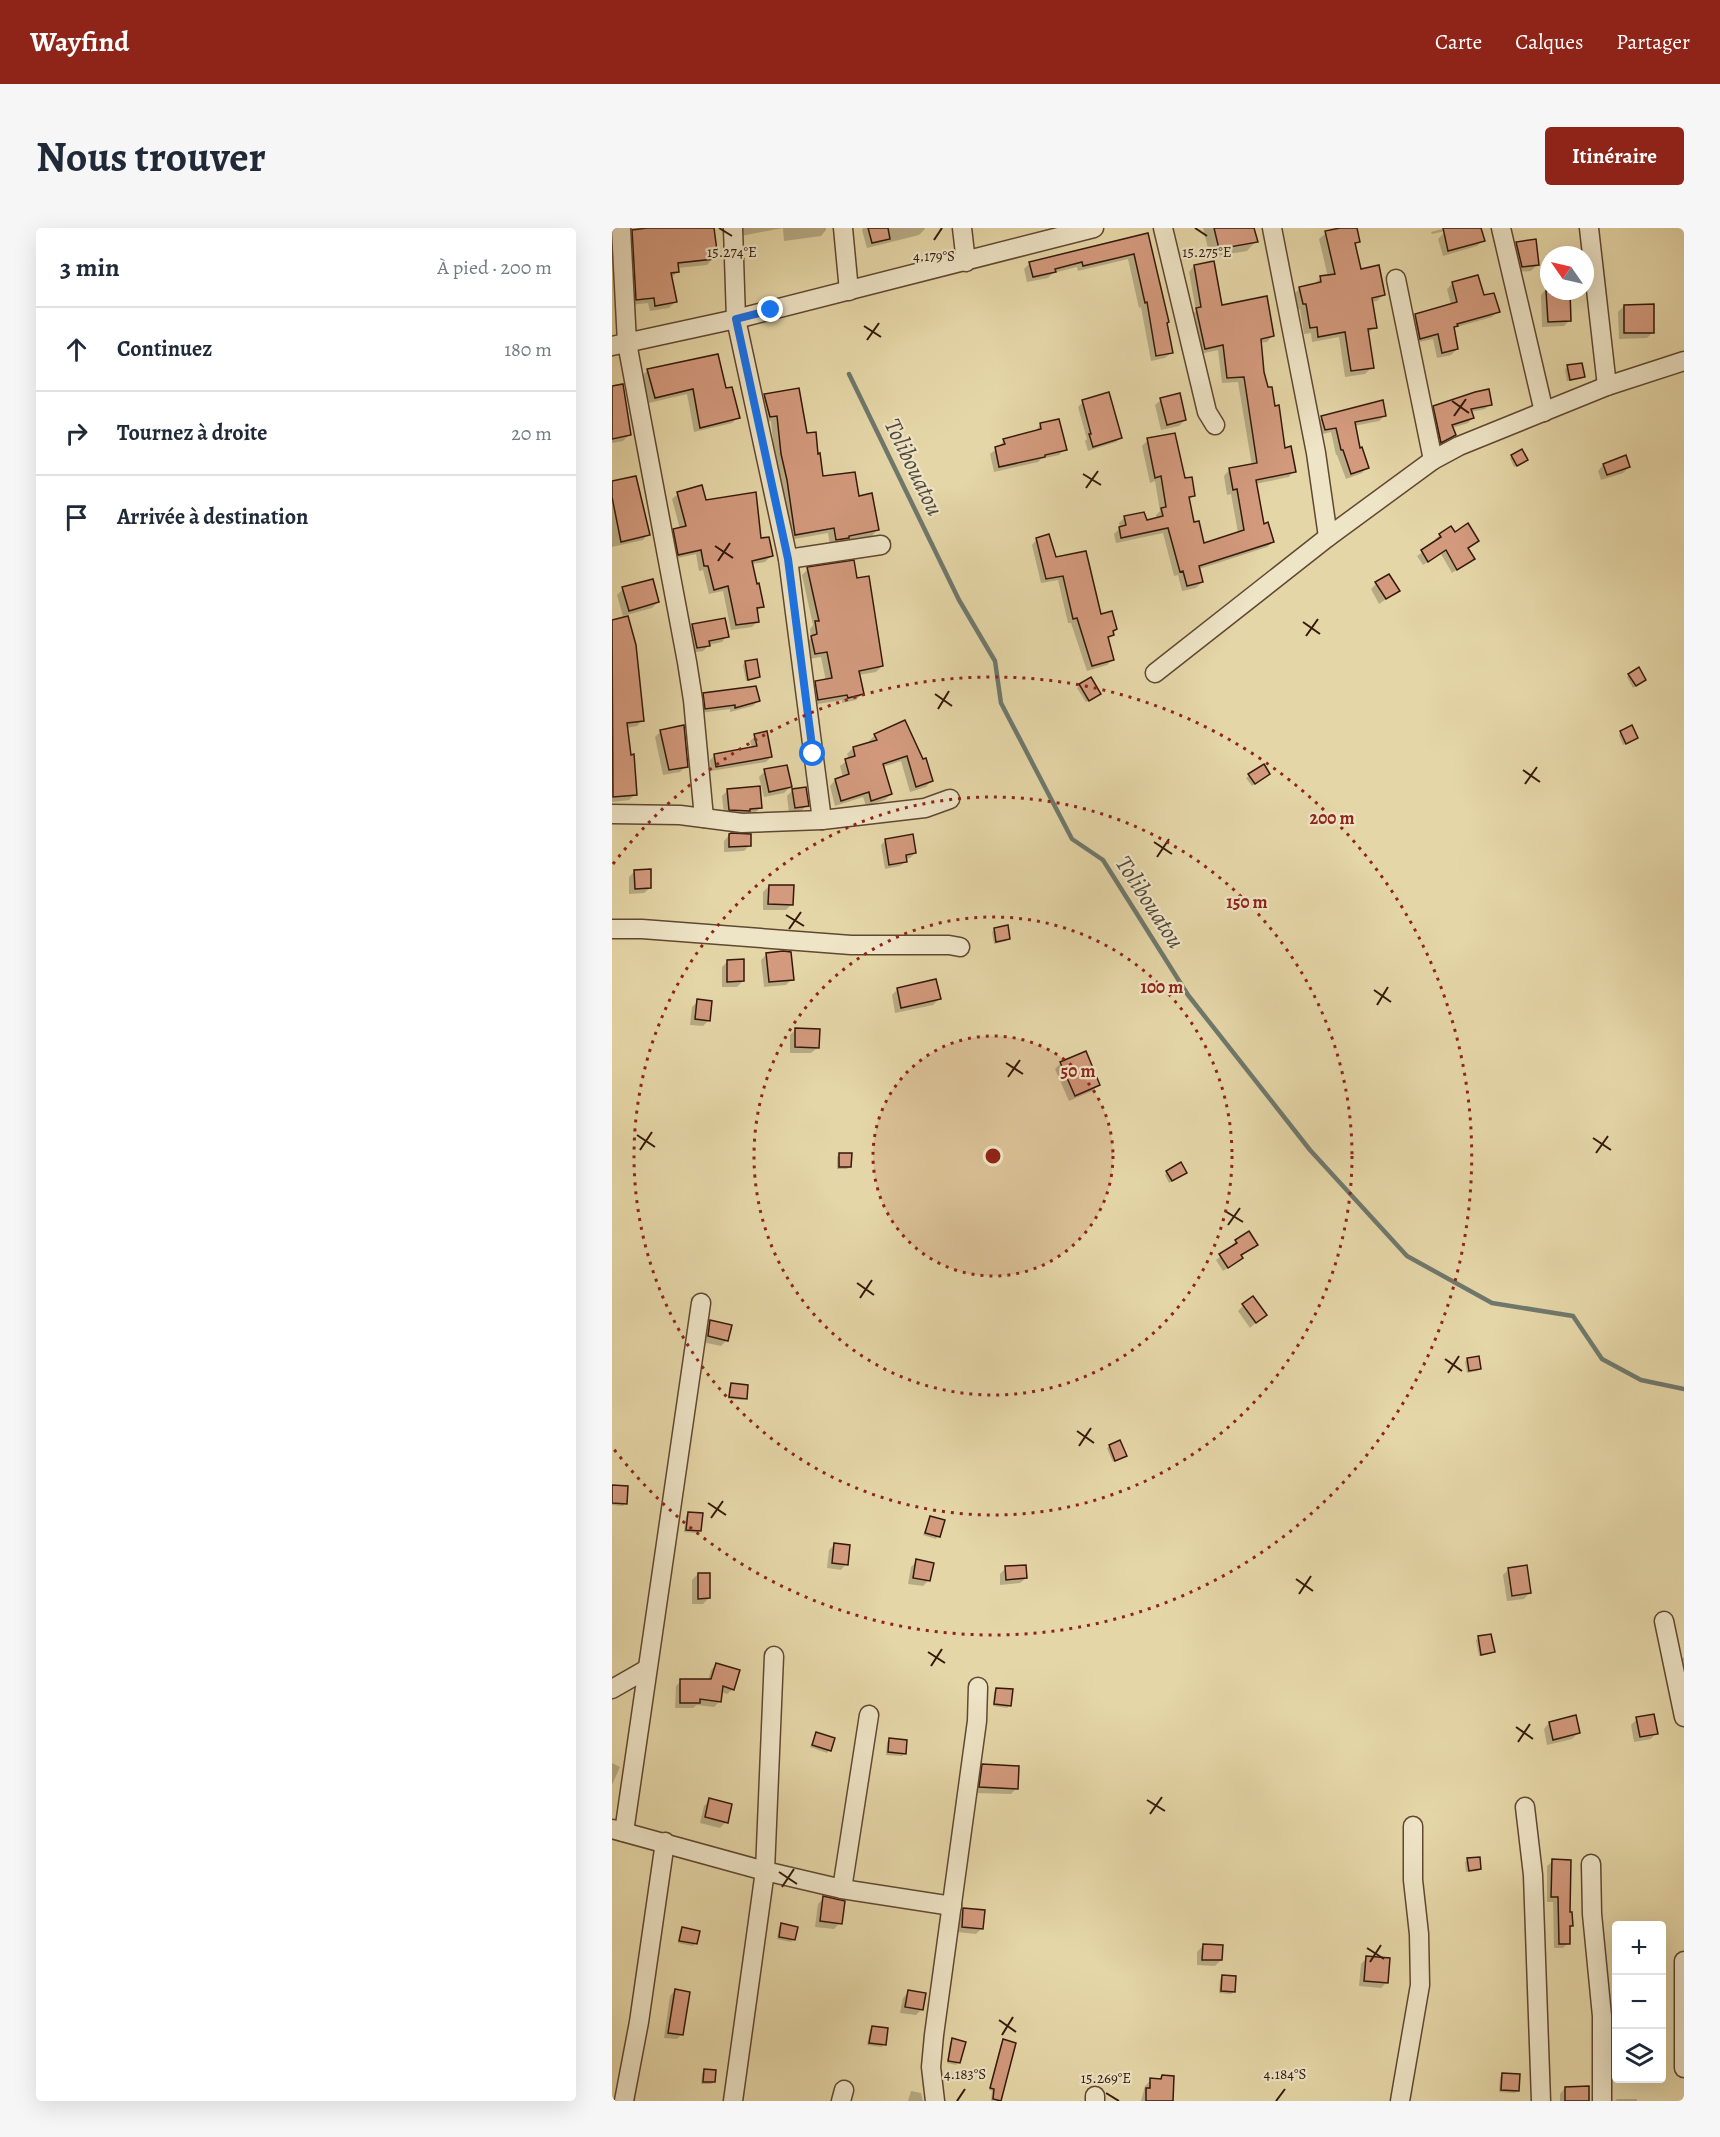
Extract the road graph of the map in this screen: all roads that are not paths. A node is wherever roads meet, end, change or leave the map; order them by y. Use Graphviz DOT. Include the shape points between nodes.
graph roads {
  1 [pos="621,228"];
  2 [pos="733,228"];
  3 [pos="843,228"];
  4 [pos="962,228"];
  5 [pos="1094,228"];
  6 [pos="1163,228"];
  7 [pos="1272,228"];
  8 [pos="1501,228"];
  9 [pos="1589,228"];
  10 [pos="1065,232"];
  11 [pos="966,262"];
  12 [pos="1396,279"];
  13 [pos="849,291"];
  14 [pos="736,319"];
  15 [pos="619,345"];
  16 [pos="1684,362"];
  17 [pos="1607,386"];
  18 [pos="1544,412"];
  19 [pos="1215,425"];
  20 [pos="1433,460"];
  21 [pos="1328,537"];
  22 [pos="881,545"];
  23 [pos="788,559"];
  24 [pos="1155,673"];
  25 [pos="950,799"];
  26 [pos="612,814"];
  27 [pos="704,818"];
  28 [pos="822,820"];
  29 [pos="612,929"];
  30 [pos="960,947"];
  31 [pos="700,1303"];
  32 [pos="1664,1621"];
  33 [pos="774,1656"];
  34 [pos="647,1670"];
  35 [pos="978,1687"];
  36 [pos="612,1689"];
  37 [pos="869,1715"];
  38 [pos="1684,1717"];
  39 [pos="1525,1807"];
  40 [pos="1413,1826"];
  41 [pos="618,1830"];
  42 [pos="664,1842"];
  43 [pos="1591,1864"];
  44 [pos="765,1871"];
  45 [pos="842,1888"];
  46 [pos="952,1906"];
  47 [pos="1684,1961"];
  48 [pos="1684,2068"];
  49 [pos="624,2101"];
  50 [pos="734,2101"];
  51 [pos="935,2101"];
  52 [pos="1400,2101"];
  53 [pos="1541,2101"];
  54 [pos="1602,2101"];
  1 -- 15 [label="street"];
  2 -- 14 [label="street"];
  3 -- 13 [label="street"];
  4 -- 11 [label="street"];
  5 -- 10 [label="street"];
  6 -- 19 [label="street" via="1207,412"];
  7 -- 21 [label="street" via="1316,453"];
  8 -- 18 [label="street"];
  9 -- 17 [label="street"];
  10 -- 11 [label="street"];
  11 -- 13 [label="street"];
  12 -- 20 [label="street"];
  13 -- 14 [label="street"];
  14 -- 15 [label="street"];
  14 -- 23 [label="street"];
  15 -- 27 [label="street" via="690,681"];
  16 -- 17 [label="street"];
  17 -- 18 [label="street"];
  18 -- 20 [label="street"];
  20 -- 21 [label="street"];
  21 -- 24 [label="street"];
  22 -- 23 [label="street"];
  23 -- 28 [label="street"];
  25 -- 28 [label="street" via="925,808"];
  26 -- 27 [label="street"];
  27 -- 28 [label="street" via="742,823"];
  29 -- 30 [label="street" via="851,945"];
  31 -- 34 [label="street"];
  32 -- 38 [label="street"];
  33 -- 44 [label="street"];
  34 -- 36 [label="street"];
  34 -- 41 [label="street"];
  35 -- 46 [label="street" via="977,1721"];
  37 -- 45 [label="street"];
  39 -- 53 [label="street" via="1533,1875"];
  40 -- 52 [label="street" via="1420,1985"];
  41 -- 42 [label="street"];
  42 -- 44 [label="street"];
  42 -- 49 [label="street"];
  43 -- 54 [label="street" via="1602,2016"];
  44 -- 45 [label="street"];
  44 -- 50 [label="street"];
  45 -- 46 [label="street"];
  46 -- 51 [label="street" via="931,2067"];
  47 -- 48 [label="street"];
}
